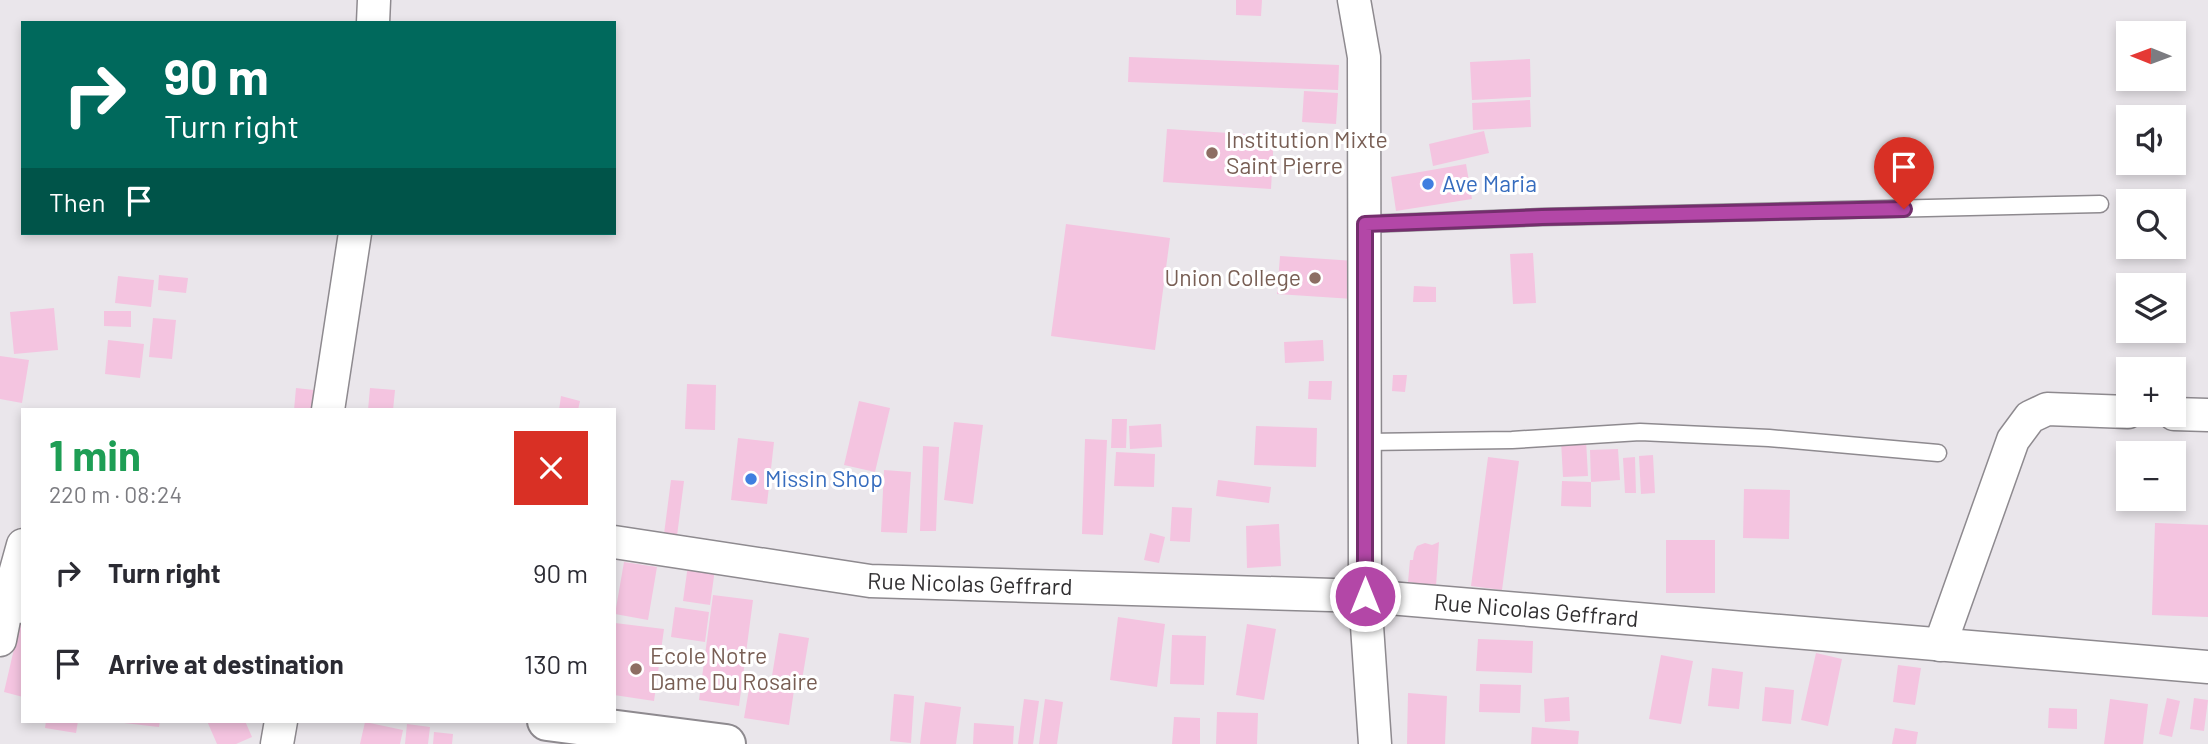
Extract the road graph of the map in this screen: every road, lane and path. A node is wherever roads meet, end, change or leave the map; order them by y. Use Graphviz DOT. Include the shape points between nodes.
graph roads {
  1 [pos="374,0"];
  2 [pos="1354,0"];
  3 [pos="373,21"];
  4 [pos="2100,204"];
  5 [pos="1365,224"];
  6 [pos="355,235"];
  7 [pos="328,408"];
  8 [pos="2116,412"];
  9 [pos="2186,414"];
  10 [pos="2208,415"];
  11 [pos="1366,442"];
  12 [pos="1938,453"];
  13 [pos="616,542"];
  14 [pos="21,553"];
  15 [pos="1365,596"];
  16 [pos="10,600"];
  17 [pos="0,639"];
  18 [pos="1940,645"];
  19 [pos="2208,667"];
  20 [pos="281,723"];
  21 [pos="563,723"];
  22 [pos="277,744"];
  23 [pos="726,744"];
  24 [pos="1375,744"];
  1 -- 3 [label="street"];
  2 -- 5 [label="street" via="1364,57"];
  4 -- 5 [label="lane"];
  5 -- 11 [label="street"];
  6 -- 7 [label="street"];
  8 -- 18 [label="street" via="2047,409 2030,417 2013,440"];
  9 -- 10 [label="street"];
  11 -- 12 [label="lane" via="1640,432"];
  11 -- 15 [label="street"];
  13 -- 15 [label="street, Rue Nicolas Geffrard" via="870,581"];
  14 -- 16 [label="street"];
  15 -- 18 [label="street, Rue Nicolas Geffrard"];
  15 -- 24 [label="street"];
  16 -- 17 [label="street"];
  18 -- 19 [label="street, Rue Nicolas Geffrard"];
  20 -- 22 [label="street"];
  21 -- 23 [label="street"];
}
